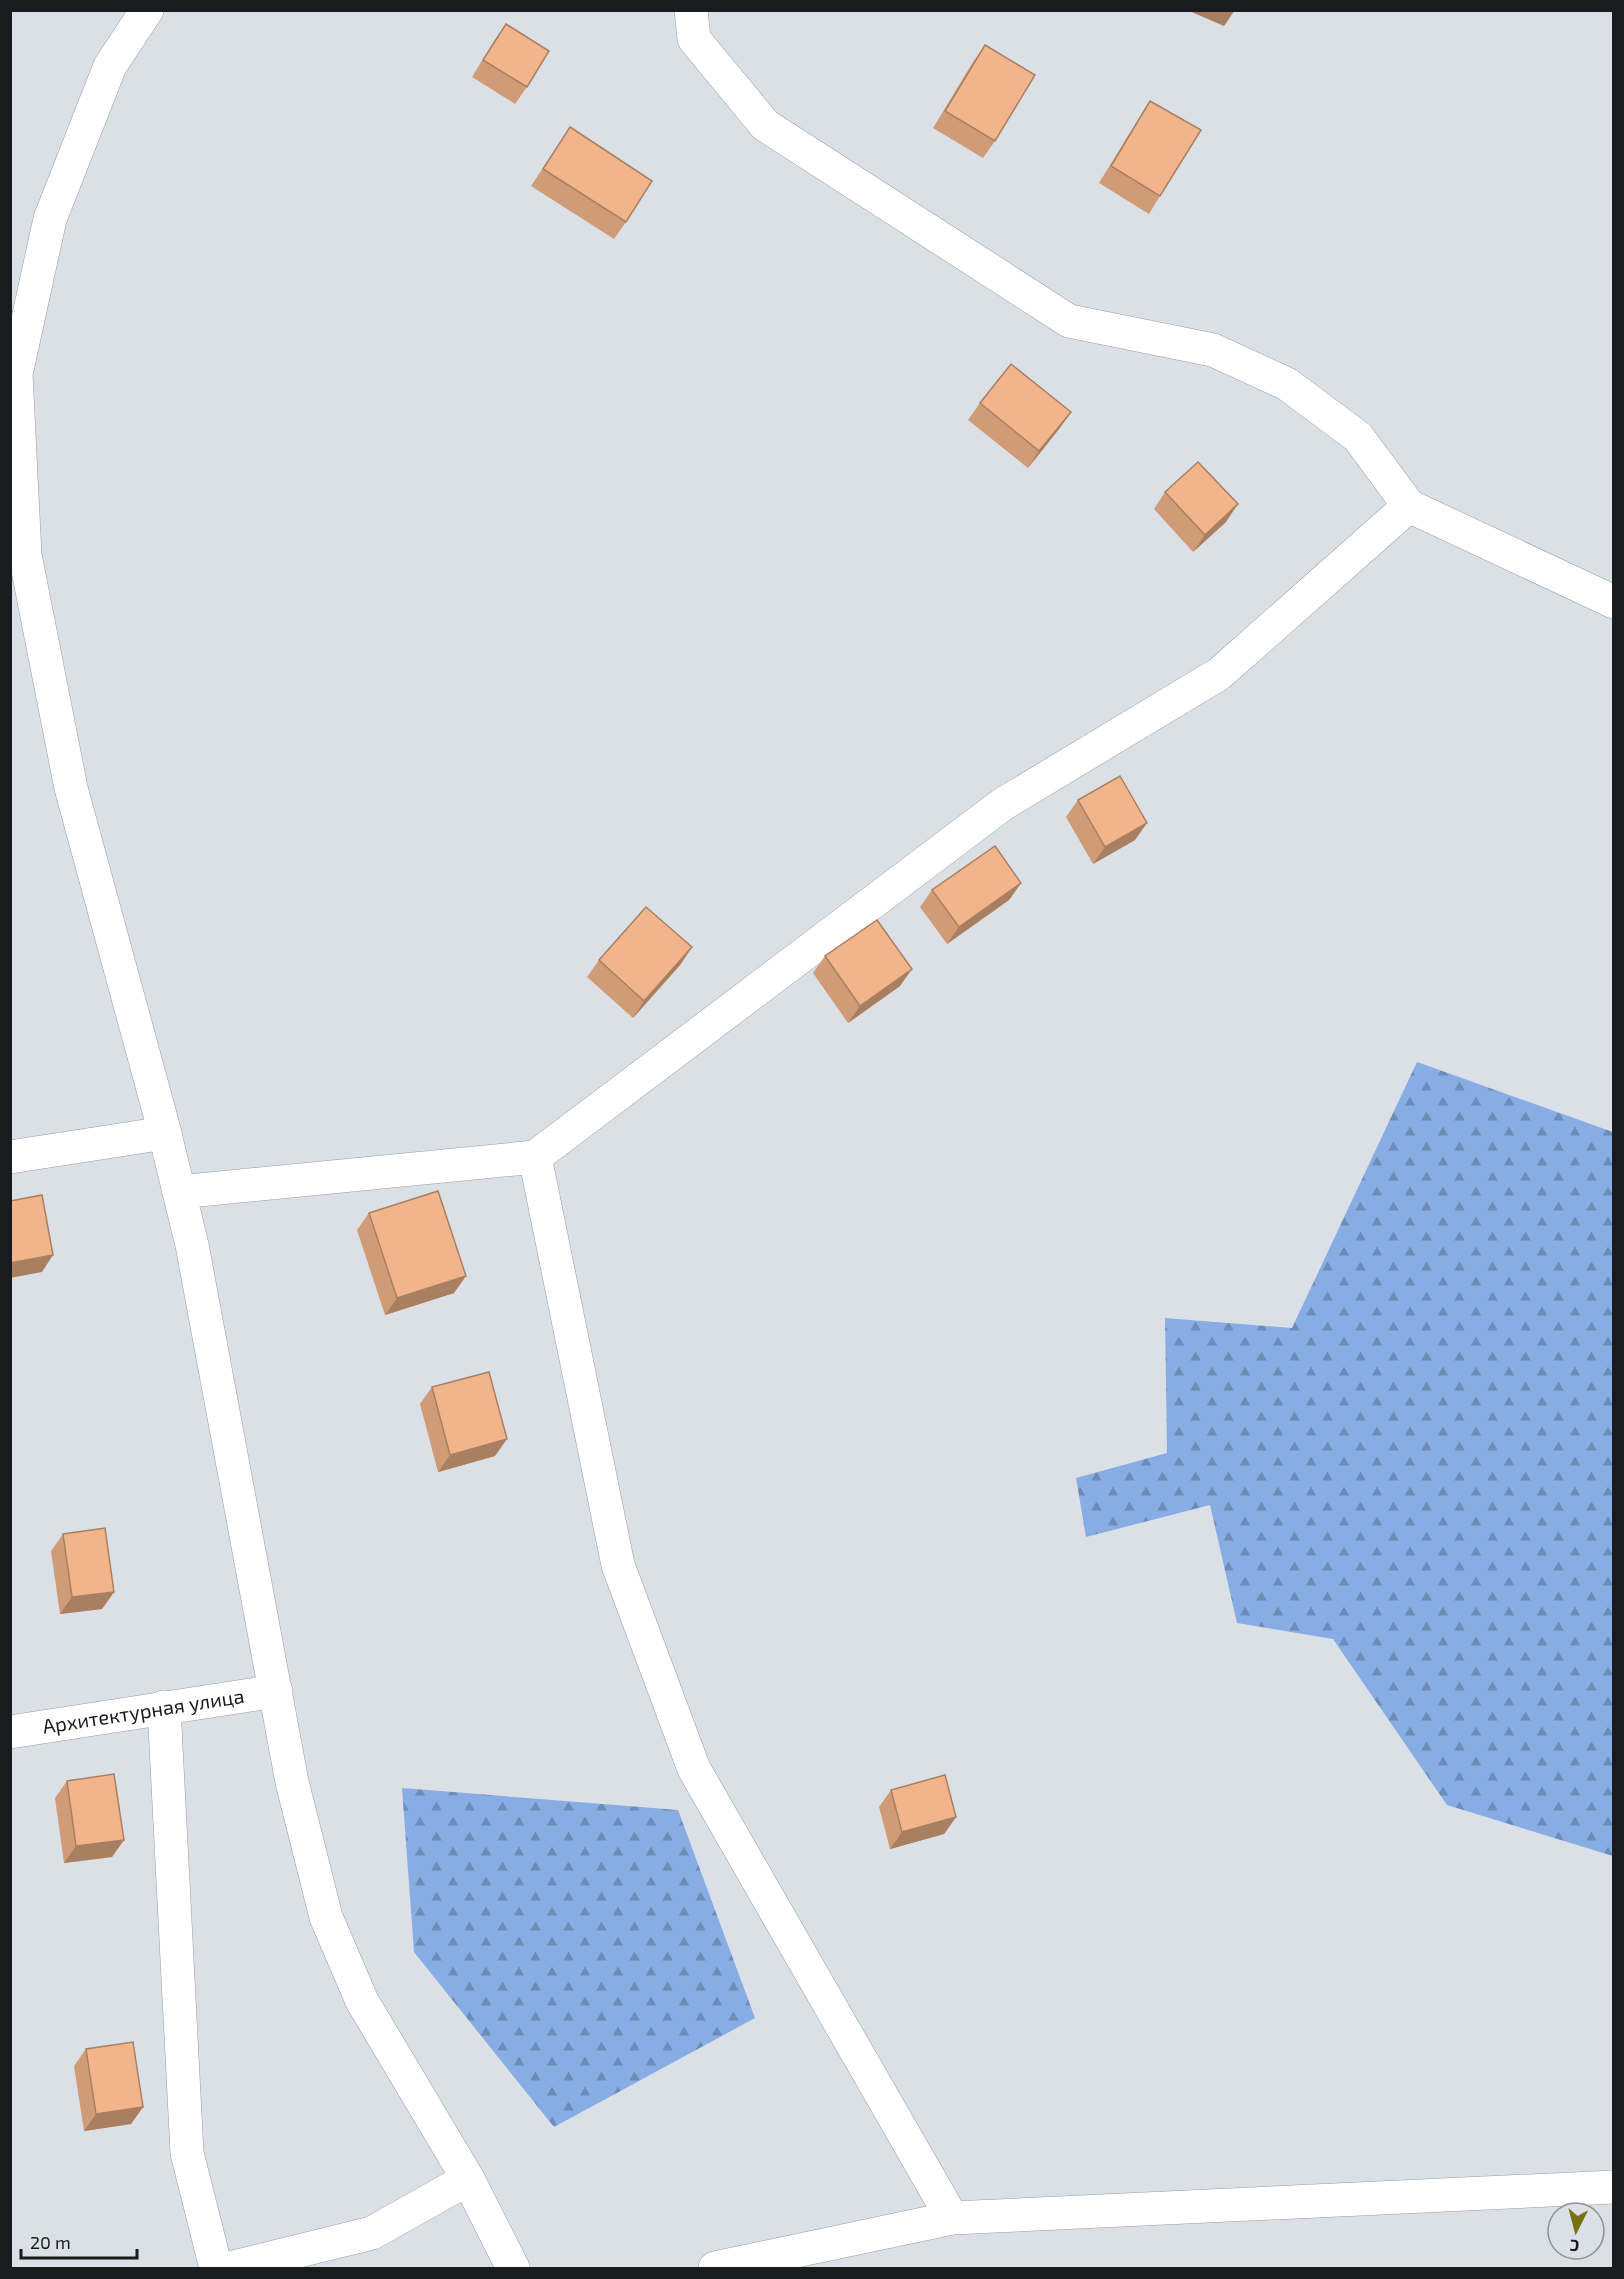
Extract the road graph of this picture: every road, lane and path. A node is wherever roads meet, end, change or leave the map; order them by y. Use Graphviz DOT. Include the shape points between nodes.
graph roads {
  1 [pos="147,10"];
  2 [pos="691,10"];
  3 [pos="1409,506"];
  4 [pos="1614,602"];
  5 [pos="165,1134"];
  6 [pos="10,1156"];
  7 [pos="535,1157"];
  8 [pos="179,1192"];
  9 [pos="276,1691"];
  10 [pos="164,1707"];
  11 [pos="10,1732"];
  12 [pos="468,2179"];
  13 [pos="1614,2187"];
  14 [pos="952,2218"];
  15 [pos="216,2268"];
  16 [pos="230,2268"];
  17 [pos="513,2268"];
  18 [pos="716,2268"];
  1 -- 5 [label="street" via="110,66 50,219 16,374 25,555 71,788"];
  2 -- 3 [label="street" via="694,39 765,125 1069,321 1213,350 1287,384 1358,437"];
  3 -- 4 [label="street"];
  3 -- 7 [label="street" via="1219,674 1003,804"];
  5 -- 6 [label="street"];
  5 -- 8 [label="street"];
  7 -- 8 [label="street"];
  7 -- 14 [label="street" via="618,1565 694,1769"];
  8 -- 9 [label="street"];
  9 -- 10 [label="street, Архитектурная улица"];
  9 -- 12 [label="street" via="292,1782 326,1917 362,2001"];
  10 -- 11 [label="street, Архитектурная улица"];
  10 -- 15 [label="street" via="187,2153"];
  12 -- 16 [label="street" via="372,2233"];
  12 -- 17 [label="street"];
  13 -- 14 [label="street"];
  14 -- 18 [label="street"];
}
